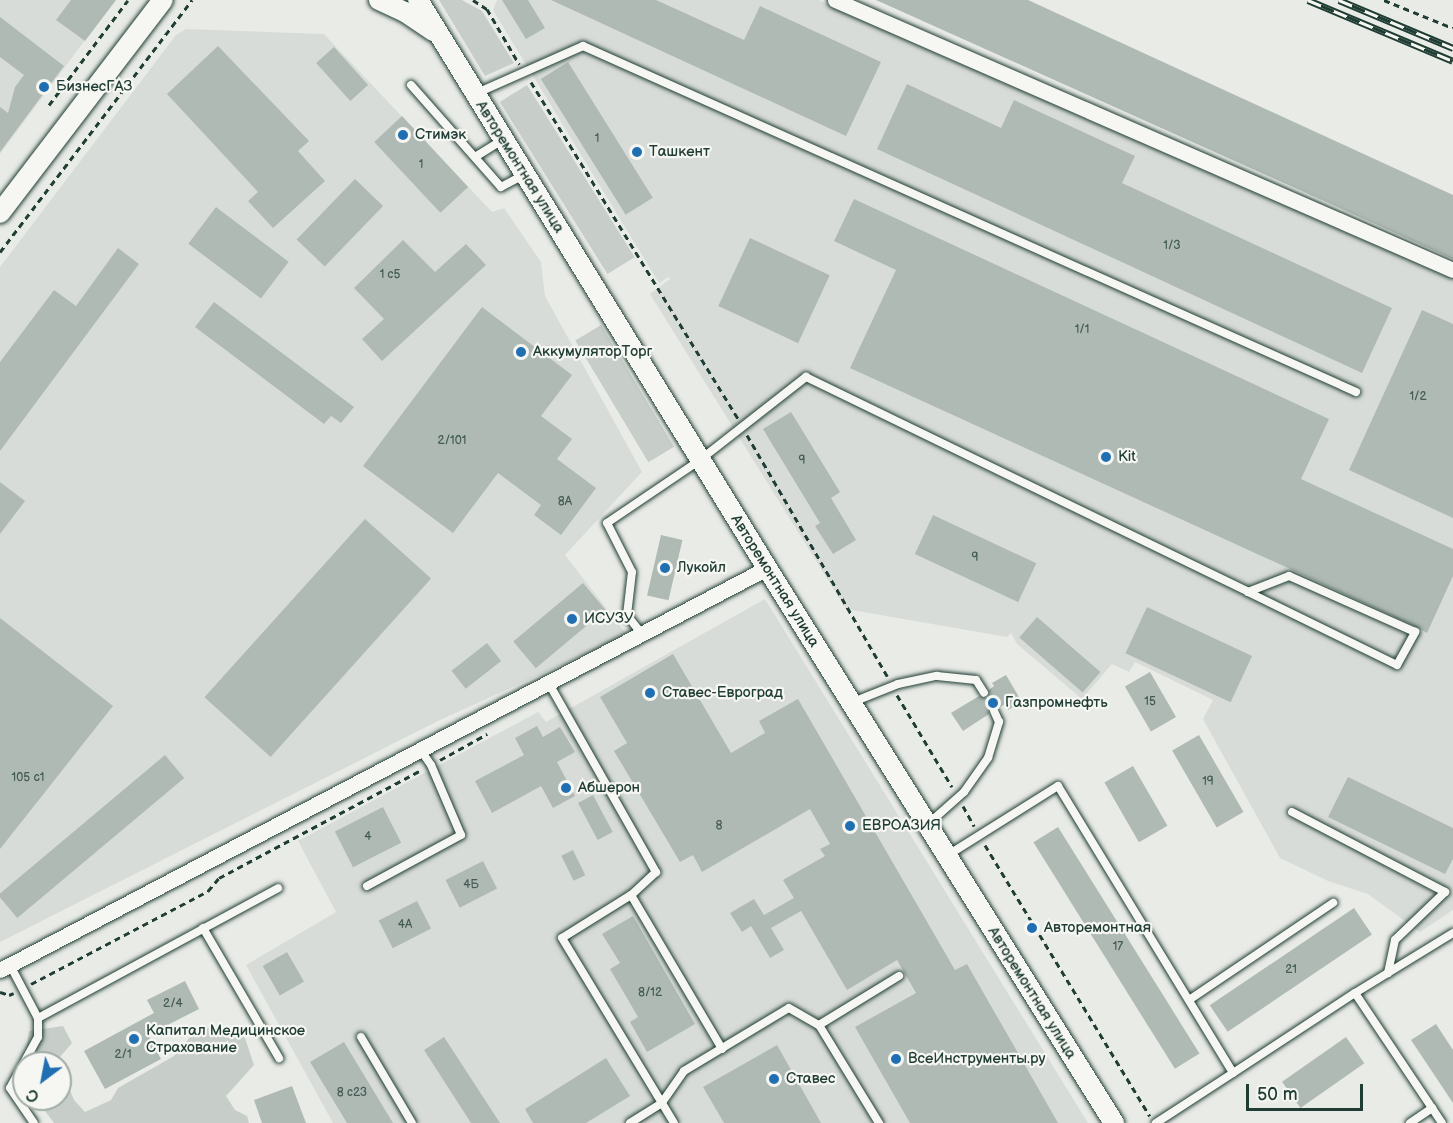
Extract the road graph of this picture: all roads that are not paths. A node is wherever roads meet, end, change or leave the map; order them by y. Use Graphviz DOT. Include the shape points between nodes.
graph roads {
  1 [pos="163,0"];
  2 [pos="379,0"];
  3 [pos="418,0"];
  4 [pos="835,0"];
  5 [pos="440,36"];
  6 [pos="411,85"];
  7 [pos="475,94"];
  8 [pos="503,140"];
  9 [pos="475,157"];
  10 [pos="525,175"];
  11 [pos="0,213"];
  12 [pos="1453,270"];
  13 [pos="1356,392"];
  14 [pos="700,460"];
  15 [pos="767,568"];
  16 [pos="1248,592"];
  17 [pos="641,633"];
  18 [pos="548,682"];
  19 [pos="984,693"];
  20 [pos="851,703"];
  21 [pos="994,711"];
  22 [pos="420,749"];
  23 [pos="1292,812"];
  24 [pos="927,825"];
  25 [pos="946,856"];
  26 [pos="367,886"];
  27 [pos="278,888"];
  28 [pos="631,895"];
  29 [pos="1333,903"];
  30 [pos="203,928"];
  31 [pos="1453,933"];
  32 [pos="5,967"];
  33 [pos="1388,973"];
  34 [pos="899,976"];
  35 [pos="1355,993"];
  36 [pos="1189,1000"];
  37 [pos="38,1018"];
  38 [pos="819,1025"];
  39 [pos="361,1037"];
  40 [pos="722,1049"];
  41 [pos="279,1058"];
  42 [pos="1233,1073"];
  43 [pos="661,1104"];
  44 [pos="1432,1108"];
  45 [pos="34,1123"];
  46 [pos="412,1123"];
  47 [pos="630,1123"];
  48 [pos="674,1123"];
  49 [pos="879,1123"];
  50 [pos="1114,1123"];
  51 [pos="1155,1123"];
  52 [pos="1410,1123"];
  53 [pos="1442,1123"];
  1 -- 11 [label="street"];
  2 -- 5 [label="street"];
  3 -- 5 [label="street, Авторемонтная улица"];
  4 -- 12 [label="street"];
  5 -- 7 [label="street, Авторемонтная улица"];
  6 -- 9 [label="lane"];
  7 -- 8 [label="street, Авторемонтная улица"];
  7 -- 13 [label="lane" via="583,46"];
  8 -- 9 [label="lane"];
  8 -- 10 [label="street, Авторемонтная улица"];
  9 -- 10 [label="lane" via="501,187"];
  10 -- 14 [label="street, Авторемонтная улица"];
  14 -- 15 [label="street, Авторемонтная улица"];
  14 -- 16 [label="lane" via="806,377"];
  14 -- 17 [label="lane" via="607,523 632,572 627,615"];
  15 -- 17 [label="street"];
  15 -- 20 [label="street, Авторемонтная улица"];
  16 -- 16 [label="lane" via="1397,665 1414,632 1289,576"];
  17 -- 18 [label="street"];
  18 -- 22 [label="street"];
  18 -- 28 [label="lane" via="656,872"];
  19 -- 20 [label="lane" via="976,680 938,676"];
  20 -- 24 [label="street, Авторемонтная улица"];
  21 -- 24 [label="lane" via="999,722 988,758 958,798"];
  22 -- 26 [label="lane" via="431,765 461,836"];
  22 -- 32 [label="street"];
  23 -- 33 [label="lane" via="1445,892 1395,940"];
  24 -- 25 [label="street, Авторемонтная улица"];
  25 -- 36 [label="lane" via="1058,786"];
  25 -- 50 [label="street, Авторемонтная улица"];
  27 -- 30 [label="lane"];
  28 -- 40 [label="lane"];
  28 -- 43 [label="lane" via="562,938"];
  29 -- 36 [label="lane"];
  30 -- 37 [label="lane"];
  30 -- 41 [label="lane"];
  31 -- 33 [label="lane"];
  32 -- 37 [label="lane" via="23,988"];
  33 -- 35 [label="lane"];
  34 -- 38 [label="lane"];
  35 -- 42 [label="lane"];
  35 -- 44 [label="lane"];
  36 -- 42 [label="lane"];
  37 -- 45 [label="lane" via="38,1037 10,1088"];
  38 -- 40 [label="lane" via="789,1008"];
  38 -- 49 [label="lane"];
  39 -- 46 [label="lane"];
  40 -- 43 [label="lane" via="684,1071"];
  42 -- 51 [label="lane"];
  43 -- 47 [label="lane"];
  43 -- 48 [label="lane"];
  44 -- 52 [label="lane"];
  44 -- 53 [label="lane"];
}
